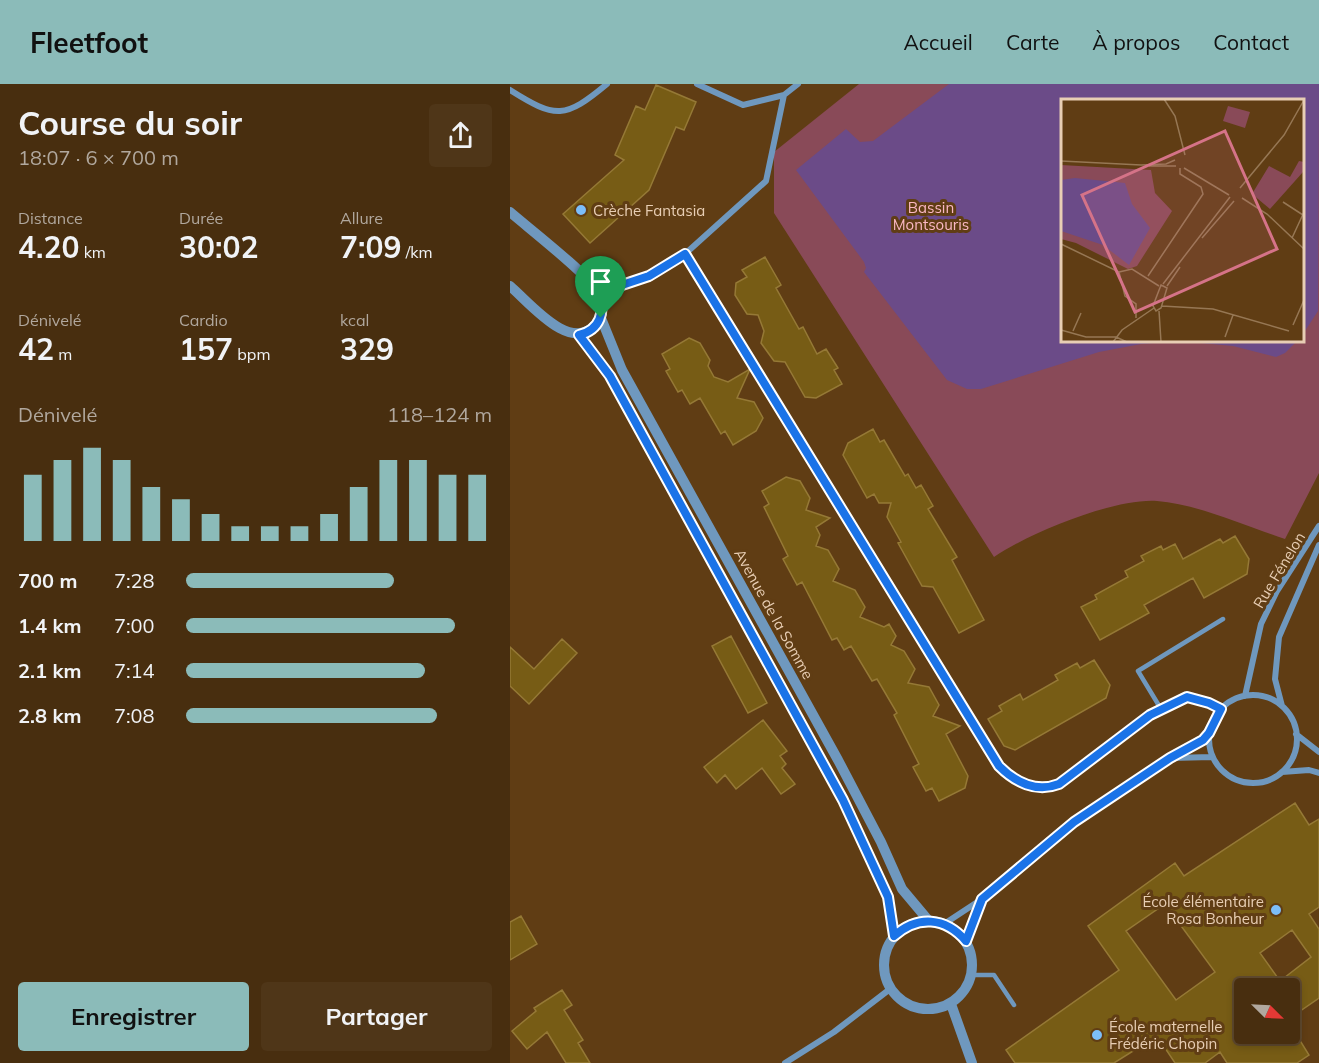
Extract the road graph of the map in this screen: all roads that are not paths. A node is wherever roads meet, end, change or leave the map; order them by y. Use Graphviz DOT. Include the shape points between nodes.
graph roads {
  1 [pos="607,84"];
  2 [pos="697,84"];
  3 [pos="798,84"];
  4 [pos="510,90"];
  5 [pos="784,95"];
  6 [pos="510,212"];
  7 [pos="685,254"];
  8 [pos="510,286"];
  9 [pos="598,293"];
  10 [pos="601,318"];
  11 [pos="579,335"];
  12 [pos="1319,526"];
  13 [pos="1319,545"];
  14 [pos="1223,619"];
  15 [pos="1245,696"];
  16 [pos="1282,706"];
  17 [pos="1161,709"];
  18 [pos="1221,709"];
  19 [pos="1209,733"];
  20 [pos="1296,734"];
  21 [pos="1319,753"];
  22 [pos="1212,757"];
  23 [pos="1170,758"];
  24 [pos="1282,772"];
  25 [pos="1319,773"];
  26 [pos="982,899"];
  27 [pos="928,920"];
  28 [pos="944,924"];
  29 [pos="894,936"];
  30 [pos="966,941"];
  31 [pos="972,975"];
  32 [pos="890,989"];
  33 [pos="951,1004"];
  34 [pos="1014,1005"];
  35 [pos="785,1063"];
  36 [pos="972,1063"];
  1 -- 4 [label="street" via="581,105 555,113 538,108"];
  2 -- 5 [label="street" via="743,105"];
  3 -- 5 [label="street"];
  5 -- 7 [label="street" via="766,181"];
  6 -- 9 [label="street"];
  7 -- 9 [label="street" via="649,276"];
  7 -- 17 [label="street" via="999,766 1011,778 1026,786 1059,784"];
  8 -- 11 [label="street" via="561,329"];
  9 -- 10 [label="street, Avenue de la Somme" via="603,304"];
  10 -- 11 [label="street"];
  10 -- 27 [label="street, Avenue de la Somme" via="622,370 838,760 902,889"];
  11 -- 29 [label="street, Avenue de la Somme" via="610,376 826,767 888,897"];
  12 -- 15 [label="street, Rue Fénelon" via="1277,591 1261,624"];
  13 -- 16 [label="street, Rue Fénelon" via="1279,637 1275,679"];
  14 -- 17 [label="lane" via="1138,671"];
  15 -- 16 [label="street" via="1258,695"];
  15 -- 18 [label="street"];
  16 -- 20 [label="street"];
  17 -- 18 [label="street" via="1187,697"];
  18 -- 19 [label="street"];
  19 -- 22 [label="street"];
  19 -- 23 [label="street"];
  20 -- 21 [label="street"];
  20 -- 24 [label="street" via="1296,748"];
  22 -- 23 [label="street"];
  22 -- 24 [label="street" via="1226,773 1245,783 1258,783"];
  23 -- 26 [label="street" via="1074,822"];
  24 -- 25 [label="street"];
  26 -- 28 [label="street"];
  26 -- 30 [label="street"];
  27 -- 28 [label="street"];
  27 -- 29 [label="street" via="903,928"];
  28 -- 30 [label="street" via="957,930"];
  29 -- 32 [label="street" via="884,962"];
  30 -- 31 [label="street" via="972,954"];
  31 -- 33 [label="street" via="961,996"];
  31 -- 34 [label="lane" via="994,975"];
  32 -- 33 [label="street" via="911,1007 939,1009"];
  32 -- 35 [label="street"];
  33 -- 36 [label="street"];
}
